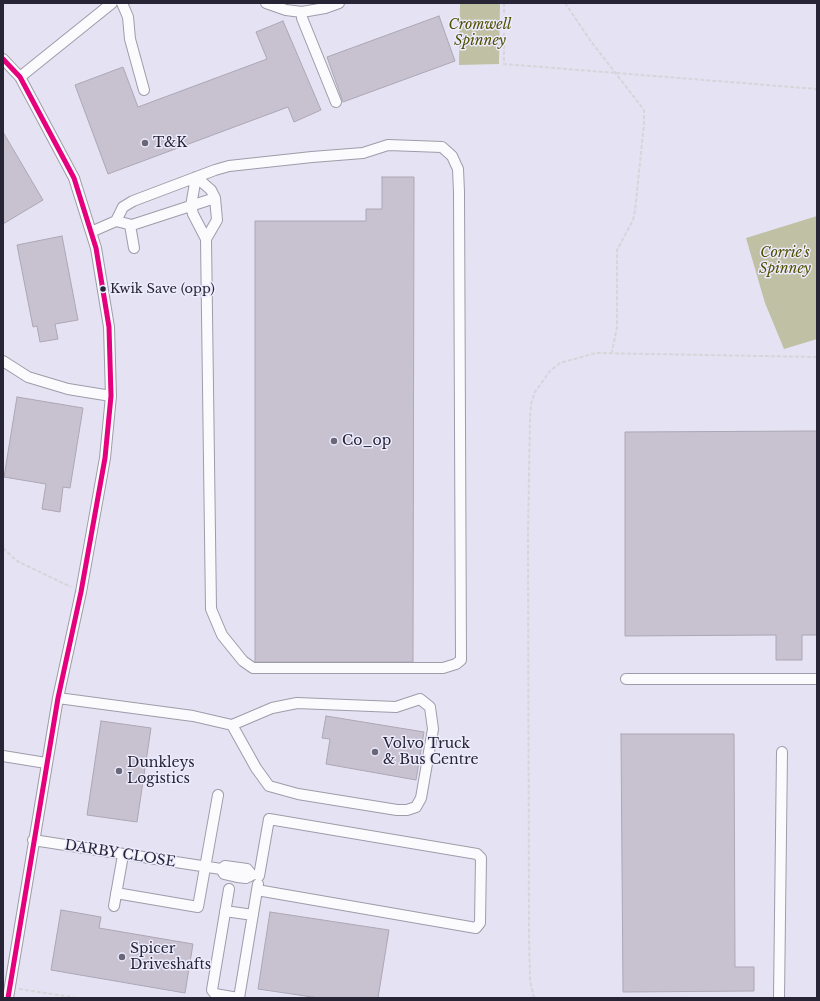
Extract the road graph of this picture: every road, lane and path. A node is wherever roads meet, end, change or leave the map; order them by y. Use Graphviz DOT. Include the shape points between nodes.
graph roads {
  1 [pos="112,3"];
  2 [pos="122,3"];
  3 [pos="266,3"];
  4 [pos="339,3"];
  5 [pos="504,3"];
  6 [pos="565,3"];
  7 [pos="302,12"];
  8 [pos="3,59"];
  9 [pos="616,73"];
  10 [pos="20,77"];
  11 [pos="817,89"];
  12 [pos="144,90"];
  13 [pos="336,102"];
  14 [pos="196,177"];
  15 [pos="215,198"];
  16 [pos="191,206"];
  17 [pos="116,222"];
  18 [pos="130,225"];
  19 [pos="91,232"];
  20 [pos="206,239"];
  21 [pos="134,248"];
  22 [pos="612,353"];
  23 [pos="817,357"];
  24 [pos="3,361"];
  25 [pos="111,396"];
  26 [pos="3,548"];
  27 [pos="81,592"];
  28 [pos="626,679"];
  29 [pos="817,679"];
  30 [pos="58,698"];
  31 [pos="232,725"];
  32 [pos="782,752"];
  33 [pos="3,756"];
  34 [pos="46,763"];
  35 [pos="218,795"];
  36 [pos="33,840"];
  37 [pos="123,855"];
  38 [pos="206,867"];
  39 [pos="256,875"];
  40 [pos="229,889"];
  41 [pos="257,890"];
  42 [pos="116,893"];
  43 [pos="114,906"];
  44 [pos="225,911"];
  45 [pos="253,915"];
  46 [pos="15,988"];
  47 [pos="8,998"];
  48 [pos="78,998"];
  49 [pos="238,998"];
  50 [pos="534,998"];
  51 [pos="779,998"];
  1 -- 10 [label="street"];
  2 -- 12 [label="street" via="128,17 130,39"];
  3 -- 7 [label="street"];
  4 -- 7 [label="street"];
  5 -- 9 [label="path" via="504,64"];
  6 -- 9 [label="path"];
  7 -- 13 [label="street" via="302,18"];
  8 -- 10 [label="street"];
  9 -- 11 [label="path"];
  9 -- 22 [label="path" via="644,110 644,124 635,211 617,250 617,327"];
  10 -- 19 [label="street" via="74,178"];
  14 -- 15 [label="street" via="211,190"];
  14 -- 16 [label="street"];
  14 -- 17 [label="street" via="133,200 123,207"];
  14 -- 20 [label="street" via="229,166 363,153 388,145 442,147 452,156 458,169 459,192 461,660 456,664 443,668 253,668 243,661 222,635 211,609"];
  15 -- 16 [label="street"];
  15 -- 20 [label="street" via="217,220"];
  16 -- 18 [label="street"];
  16 -- 20 [label="street"];
  17 -- 18 [label="street"];
  17 -- 19 [label="street"];
  18 -- 21 [label="street"];
  19 -- 25 [label="street" via="109,326"];
  22 -- 23 [label="path"];
  22 -- 50 [label="path" via="596,353 560,363 542,382 531,404 528,535 529,937 530,980"];
  24 -- 25 [label="street" via="34,379 68,389"];
  25 -- 27 [label="street" via="105,458"];
  26 -- 27 [label="path" via="16,561"];
  27 -- 30 [label="street"];
  28 -- 29 [label="street"];
  30 -- 31 [label="street" via="192,716"];
  30 -- 34 [label="street"];
  31 -- 31 [label="street" via="272,708 297,703 396,707 420,699 430,707 432,729 420,798 416,807 397,810 298,794 269,786"];
  32 -- 51 [label="street"];
  33 -- 34 [label="street"];
  34 -- 36 [label="street"];
  35 -- 38 [label="street"];
  36 -- 37 [label="street, DARBY CLOSE"];
  36 -- 47 [label="street"];
  37 -- 38 [label="street, DARBY CLOSE"];
  37 -- 42 [label="street"];
  38 -- 39 [label="street, DARBY CLOSE" via="247,869"];
  38 -- 42 [label="street" via="198,907"];
  39 -- 41 [label="street"];
  39 -- 41 [label="street" via="269,819 477,854 481,858 480,923 476,928"];
  40 -- 44 [label="street"];
  41 -- 45 [label="street"];
  42 -- 43 [label="street"];
  44 -- 45 [label="street"];
  44 -- 49 [label="street" via="212,990 214,994"];
  45 -- 49 [label="street"];
  46 -- 48 [label="path"];
}
